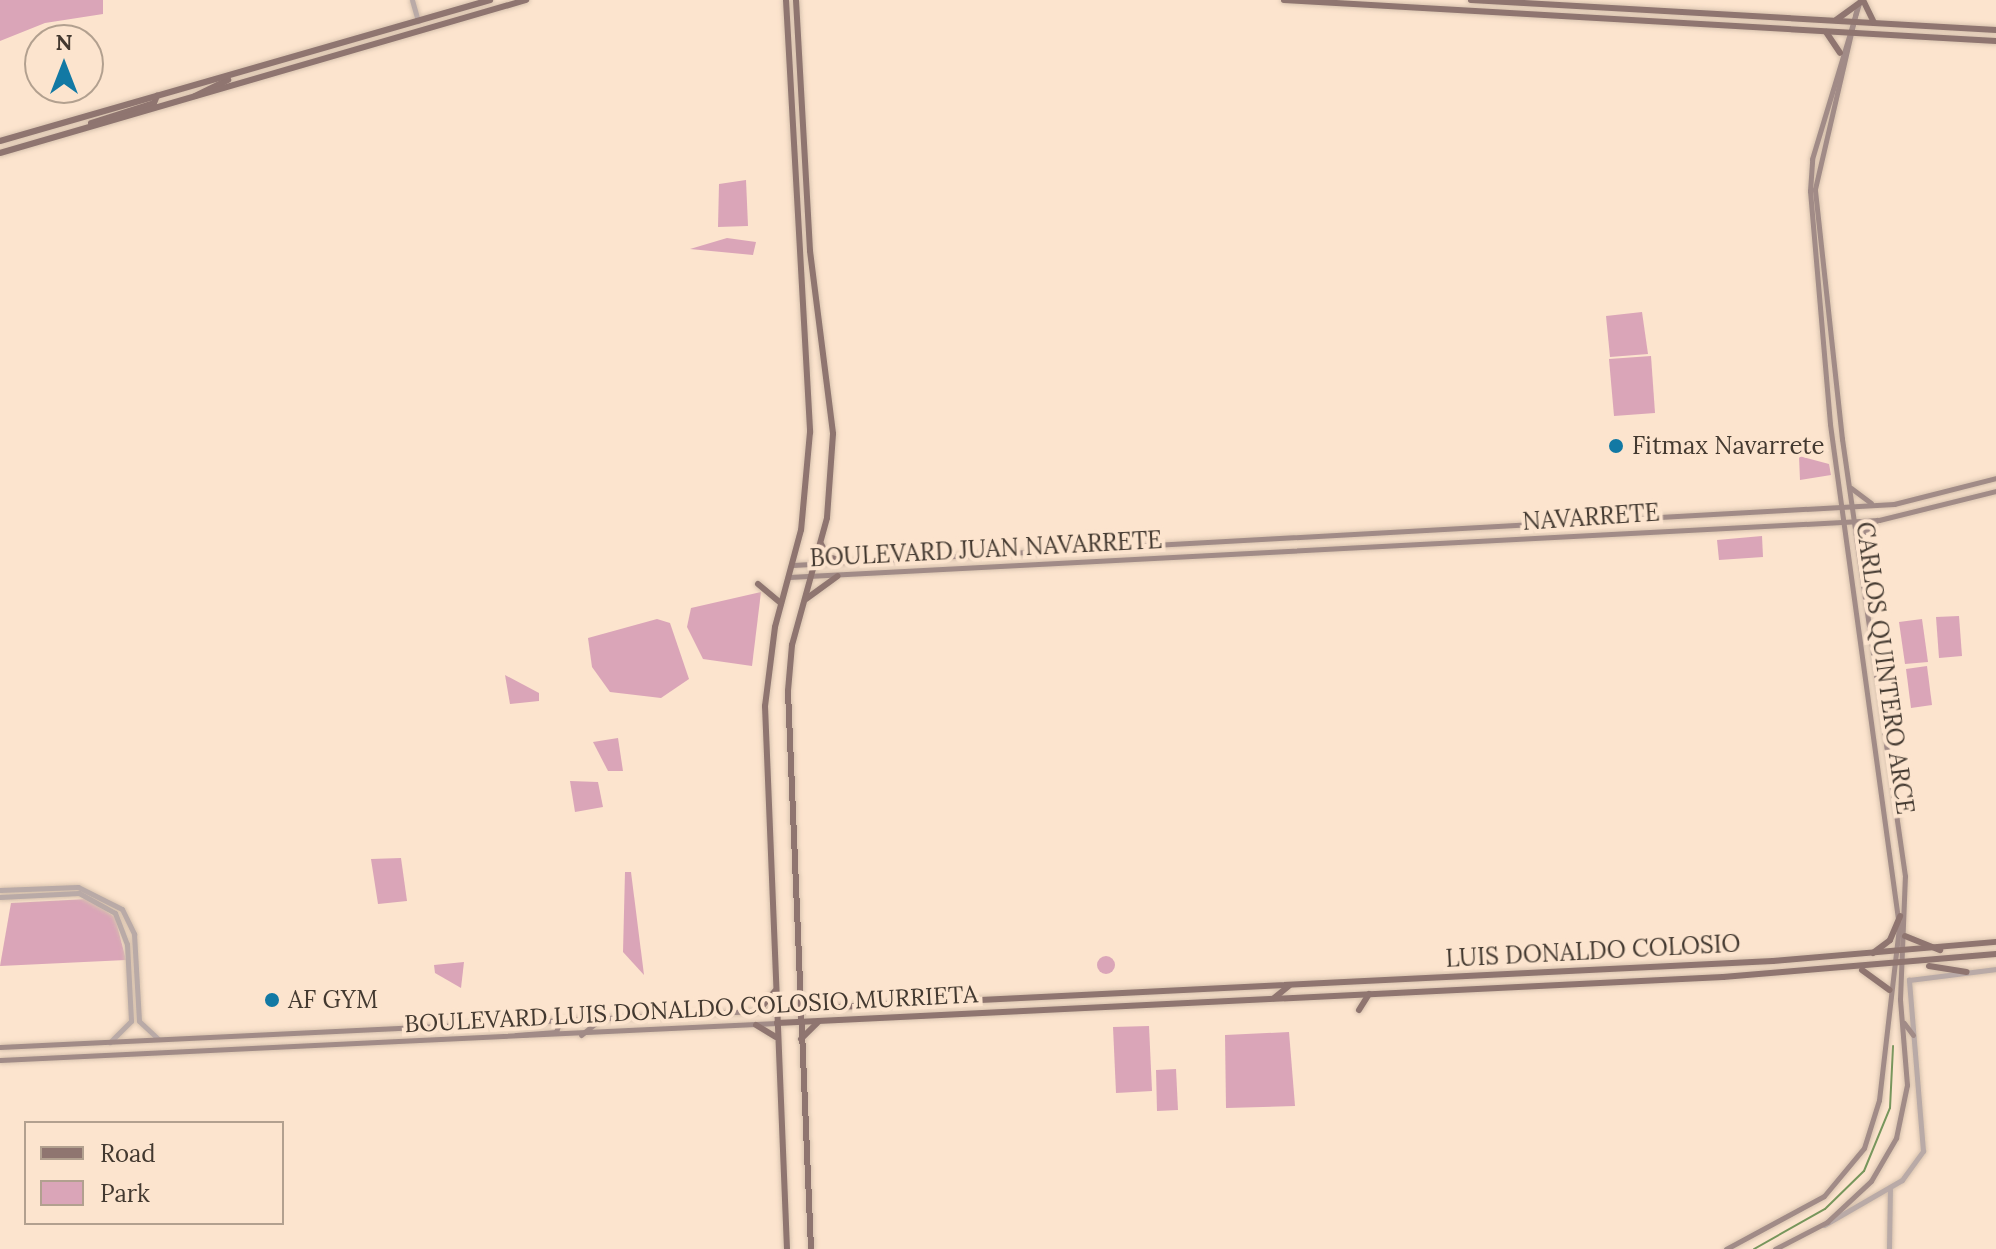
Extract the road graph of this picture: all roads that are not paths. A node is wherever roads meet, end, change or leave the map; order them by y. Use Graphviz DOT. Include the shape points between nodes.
graph roads {
  1 [pos="412,0"];
  2 [pos="490,0"];
  3 [pos="526,0"];
  4 [pos="786,0"];
  5 [pos="796,0"];
  6 [pos="1284,0"];
  7 [pos="1471,0"];
  8 [pos="1860,1"];
  9 [pos="1410,4"];
  10 [pos="418,21"];
  11 [pos="1834,21"];
  12 [pos="1853,22"];
  13 [pos="1874,23"];
  14 [pos="1996,30"];
  15 [pos="1826,32"];
  16 [pos="1850,32"];
  17 [pos="1996,41"];
  18 [pos="1840,53"];
  19 [pos="263,66"];
  20 [pos="1833,93"];
  21 [pos="157,96"];
  22 [pos="195,96"];
  23 [pos="89,126"];
  24 [pos="0,141"];
  25 [pos="0,153"];
  26 [pos="794,180"];
  27 [pos="808,210"];
  28 [pos="1996,478"];
  29 [pos="1850,487"];
  30 [pos="1996,491"];
  31 [pos="1876,505"];
  32 [pos="1853,506"];
  33 [pos="1844,507"];
  34 [pos="1855,519"];
  35 [pos="1846,520"];
  36 [pos="1879,520"];
  37 [pos="1184,541"];
  38 [pos="1857,542"];
  39 [pos="821,544"];
  40 [pos="1184,556"];
  41 [pos="834,562"];
  42 [pos="845,562"];
  43 [pos="815,564"];
  44 [pos="793,565"];
  45 [pos="811,576"];
  46 [pos="836,576"];
  47 [pos="789,577"];
  48 [pos="758,584"];
  49 [pos="803,602"];
  50 [pos="781,603"];
  51 [pos="1861,620"];
  52 [pos="1872,648"];
  53 [pos="1866,658"];
  54 [pos="1878,688"];
  55 [pos="1894,800"];
  56 [pos="1889,820"];
  57 [pos="1898,829"];
  58 [pos="0,890"];
  59 [pos="0,897"];
  60 [pos="1900,916"];
  61 [pos="1905,936"];
  62 [pos="1996,942"];
  63 [pos="1940,950"];
  64 [pos="1895,953"];
  65 [pos="1904,953"];
  66 [pos="1996,954"];
  67 [pos="1866,955"];
  68 [pos="1726,963"];
  69 [pos="1918,965"];
  70 [pos="1892,967"];
  71 [pos="1901,967"];
  72 [pos="1858,969"];
  73 [pos="1996,969"];
  74 [pos="1967,972"];
  75 [pos="1554,973"];
  76 [pos="1723,977"];
  77 [pos="1291,984"];
  78 [pos="1262,986"];
  79 [pos="776,988"];
  80 [pos="1537,988"];
  81 [pos="1191,990"];
  82 [pos="1890,990"];
  83 [pos="799,992"];
  84 [pos="1107,994"];
  85 [pos="1369,994"];
  86 [pos="999,998"];
  87 [pos="1274,998"];
  88 [pos="1246,999"];
  89 [pos="939,1001"];
  90 [pos="1191,1001"];
  91 [pos="134,1003"];
  92 [pos="1098,1004"];
  93 [pos="820,1007"];
  94 [pos="799,1009"];
  95 [pos="759,1010"];
  96 [pos="777,1010"];
  97 [pos="1359,1010"];
  98 [pos="983,1012"];
  99 [pos="891,1018"];
  100 [pos="608,1019"];
  101 [pos="820,1020"];
  102 [pos="131,1021"];
  103 [pos="139,1021"];
  104 [pos="800,1022"];
  105 [pos="559,1023"];
  106 [pos="777,1023"];
  107 [pos="1903,1023"];
  108 [pos="756,1025"];
  109 [pos="581,1035"];
  110 [pos="1913,1035"];
  111 [pos="503,1039"];
  112 [pos="778,1039"];
  113 [pos="801,1039"];
  114 [pos="159,1040"];
  115 [pos="110,1042"];
  116 [pos="51,1045"];
  117 [pos="0,1047"];
  118 [pos="51,1057"];
  119 [pos="0,1060"];
  120 [pos="1890,1187"];
  121 [pos="1861,1193"];
  122 [pos="1863,1204"];
  123 [pos="1814,1229"];
  124 [pos="787,1249"];
  125 [pos="811,1249"];
  126 [pos="1726,1249"];
  127 [pos="1775,1249"];
  128 [pos="1889,1249"];
  1 -- 10 [label="street"];
  2 -- 10 [label="main road"];
  3 -- 22 [label="main road"];
  4 -- 26 [label="main road"];
  5 -- 27 [label="main road"];
  6 -- 9 [label="main road"];
  7 -- 11 [label="main road"];
  8 -- 11 [label="main road"];
  8 -- 12 [label="main road, CARLOS QUINTERO ARCE"];
  8 -- 13 [label="main road"];
  9 -- 15 [label="main road"];
  10 -- 19 [label="main road"];
  11 -- 12 [label="main road"];
  12 -- 13 [label="main road"];
  12 -- 16 [label="main road, CARLOS QUINTERO ARCE"];
  13 -- 14 [label="main road"];
  15 -- 16 [label="main road"];
  15 -- 18 [label="main road"];
  16 -- 17 [label="main road"];
  16 -- 18 [label="main road, CARLOS QUINTERO ARCE"];
  16 -- 20 [label="main road, CARLOS QUINTERO ARCE"];
  18 -- 20 [label="main road, CARLOS QUINTERO ARCE"];
  19 -- 21 [label="main road"];
  19 -- 22 [label="main road"];
  20 -- 29 [label="main road, CARLOS QUINTERO ARCE" via="1815,189"];
  20 -- 33 [label="main road, CARLOS QUINTERO ARCE" via="1810,181"];
  21 -- 23 [label="main road" via="154,103"];
  21 -- 24 [label="main road"];
  22 -- 23 [label="main road"];
  23 -- 25 [label="main road"];
  26 -- 27 [label="main road" via="803,183"];
  26 -- 44 [label="main road" via="810,432"];
  27 -- 39 [label="main road" via="833,434"];
  28 -- 31 [label="main road, NAVARRETE"];
  29 -- 31 [label="main road"];
  29 -- 32 [label="main road, CARLOS QUINTERO ARCE"];
  30 -- 36 [label="main road, NAVARRETE"];
  31 -- 32 [label="main road, NAVARRETE"];
  32 -- 33 [label="main road, NAVARRETE"];
  32 -- 34 [label="main road, CARLOS QUINTERO ARCE"];
  33 -- 35 [label="main road, CARLOS QUINTERO ARCE"];
  33 -- 37 [label="main road, NAVARRETE"];
  34 -- 35 [label="main road, NAVARRETE"];
  34 -- 36 [label="main road, NAVARRETE"];
  34 -- 38 [label="main road, CARLOS QUINTERO ARCE"];
  35 -- 40 [label="main road, NAVARRETE"];
  35 -- 51 [label="main road, CARLOS QUINTERO ARCE"];
  36 -- 38 [label="main road"];
  37 -- 42 [label="main road, BOULEVARD JUAN NAVARRETE"];
  38 -- 52 [label="main road, CARLOS QUINTERO ARCE"];
  39 -- 42 [label="main road" via="828,557"];
  39 -- 43 [label="main road"];
  40 -- 46 [label="main road, BOULEVARD JUAN NAVARRETE"];
  41 -- 42 [label="main road, BOULEVARD JUAN NAVARRETE"];
  41 -- 43 [label="main road, BOULEVARD JUAN NAVARRETE"];
  41 -- 46 [label="main road"];
  43 -- 44 [label="main road, BOULEVARD JUAN NAVARRETE"];
  43 -- 45 [label="main road"];
  44 -- 47 [label="main road"];
  45 -- 46 [label="main road, BOULEVARD JUAN NAVARRETE"];
  45 -- 47 [label="main road, BOULEVARD JUAN NAVARRETE"];
  45 -- 49 [label="main road"];
  46 -- 49 [label="main road"];
  47 -- 50 [label="main road"];
  48 -- 50 [label="main road"];
  49 -- 83 [label="main road" via="788,691"];
  50 -- 79 [label="main road" via="765,706"];
  51 -- 52 [label="main road"];
  51 -- 53 [label="main road, CARLOS QUINTERO ARCE"];
  52 -- 54 [label="main road, CARLOS QUINTERO ARCE"];
  53 -- 54 [label="main road"];
  53 -- 56 [label="main road, CARLOS QUINTERO ARCE"];
  54 -- 55 [label="main road, CARLOS QUINTERO ARCE"];
  55 -- 56 [label="main road"];
  55 -- 57 [label="main road, CARLOS QUINTERO ARCE"];
  56 -- 57 [label="main road"];
  56 -- 60 [label="main road, CARLOS QUINTERO ARCE"];
  57 -- 61 [label="main road, CARLOS QUINTERO ARCE"];
  58 -- 91 [label="street" via="78,887 115,903 134,934"];
  59 -- 91 [label="street" via="79,893 108,906 126,936"];
  60 -- 64 [label="main road, CARLOS QUINTERO ARCE"];
  60 -- 67 [label="main road" via="1886,945"];
  61 -- 63 [label="main road"];
  61 -- 65 [label="main road, CARLOS QUINTERO ARCE"];
  62 -- 63 [label="main road, LUIS DONALDO COLOSIO"];
  63 -- 65 [label="main road, LUIS DONALDO COLOSIO"];
  64 -- 65 [label="main road, LUIS DONALDO COLOSIO"];
  64 -- 67 [label="main road, LUIS DONALDO COLOSIO"];
  64 -- 70 [label="main road, CARLOS QUINTERO ARCE"];
  65 -- 71 [label="main road, CARLOS QUINTERO ARCE"];
  66 -- 69 [label="main road, LUIS DONALDO COLOSIO"];
  67 -- 68 [label="main road, LUIS DONALDO COLOSIO"];
  68 -- 75 [label="main road, LUIS DONALDO COLOSIO"];
  68 -- 76 [label="main road"];
  69 -- 71 [label="main road, LUIS DONALDO COLOSIO"];
  69 -- 74 [label="main road"];
  70 -- 71 [label="main road, LUIS DONALDO COLOSIO"];
  70 -- 72 [label="main road, LUIS DONALDO COLOSIO"];
  70 -- 82 [label="main road, CARLOS QUINTERO ARCE"];
  71 -- 107 [label="main road, CARLOS QUINTERO ARCE"];
  72 -- 76 [label="main road, LUIS DONALDO COLOSIO"];
  72 -- 82 [label="main road"];
  73 -- 74 [label="street"];
  74 -- 110 [label="street" via="1914,977"];
  75 -- 77 [label="main road, LUIS DONALDO COLOSIO"];
  75 -- 80 [label="main road"];
  76 -- 80 [label="main road, LUIS DONALDO COLOSIO"];
  77 -- 78 [label="main road, LUIS DONALDO COLOSIO"];
  77 -- 87 [label="main road"];
  78 -- 81 [label="main road, LUIS DONALDO COLOSIO"];
  78 -- 88 [label="main road"];
  79 -- 95 [label="main road"];
  79 -- 96 [label="main road"];
  80 -- 85 [label="main road, LUIS DONALDO COLOSIO"];
  81 -- 84 [label="main road, BOULEVARD LUIS DONALDO COLOSIO MURRIETA"];
  82 -- 126 [label="main road, CARLOS QUINTERO ARCE" via="1877,1113 1858,1159 1814,1204"];
  83 -- 93 [label="main road"];
  83 -- 94 [label="main road"];
  84 -- 86 [label="main road, BOULEVARD LUIS DONALDO COLOSIO MURRIETA"];
  84 -- 92 [label="main road"];
  85 -- 87 [label="main road, LUIS DONALDO COLOSIO"];
  85 -- 97 [label="main road"];
  86 -- 89 [label="main road, BOULEVARD LUIS DONALDO COLOSIO MURRIETA"];
  86 -- 98 [label="main road"];
  87 -- 88 [label="main road, LUIS DONALDO COLOSIO"];
  88 -- 90 [label="main road, LUIS DONALDO COLOSIO"];
  89 -- 93 [label="main road, BOULEVARD LUIS DONALDO COLOSIO MURRIETA"];
  89 -- 99 [label="main road" via="898,1007"];
  90 -- 92 [label="main road, BOULEVARD LUIS DONALDO COLOSIO MURRIETA"];
  91 -- 102 [label="street"];
  91 -- 103 [label="street"];
  92 -- 98 [label="main road, BOULEVARD LUIS DONALDO COLOSIO MURRIETA"];
  93 -- 94 [label="main road, BOULEVARD LUIS DONALDO COLOSIO MURRIETA"];
  94 -- 96 [label="main road, BOULEVARD LUIS DONALDO COLOSIO MURRIETA"];
  94 -- 104 [label="main road"];
  95 -- 96 [label="main road, BOULEVARD LUIS DONALDO COLOSIO MURRIETA"];
  95 -- 100 [label="main road, BOULEVARD LUIS DONALDO COLOSIO MURRIETA"];
  96 -- 106 [label="main road"];
  98 -- 99 [label="main road, BOULEVARD LUIS DONALDO COLOSIO MURRIETA"];
  99 -- 101 [label="main road, BOULEVARD LUIS DONALDO COLOSIO MURRIETA"];
  100 -- 105 [label="main road, BOULEVARD LUIS DONALDO COLOSIO MURRIETA"];
  100 -- 109 [label="main road" via="585,1026"];
  101 -- 104 [label="main road, BOULEVARD LUIS DONALDO COLOSIO MURRIETA"];
  101 -- 113 [label="main road"];
  102 -- 103 [label="street"];
  102 -- 115 [label="street"];
  103 -- 114 [label="street"];
  104 -- 106 [label="main road, BOULEVARD LUIS DONALDO COLOSIO MURRIETA"];
  104 -- 113 [label="main road"];
  105 -- 111 [label="main road" via="556,1032"];
  105 -- 114 [label="main road, BOULEVARD LUIS DONALDO COLOSIO MURRIETA"];
  106 -- 108 [label="main road, BOULEVARD LUIS DONALDO COLOSIO MURRIETA"];
  106 -- 112 [label="main road"];
  107 -- 110 [label="main road"];
  107 -- 121 [label="main road, CARLOS QUINTERO ARCE" via="1907,1085 1899,1129"];
  108 -- 109 [label="main road, BOULEVARD LUIS DONALDO COLOSIO MURRIETA"];
  108 -- 112 [label="main road"];
  109 -- 111 [label="main road, BOULEVARD LUIS DONALDO COLOSIO MURRIETA"];
  110 -- 120 [label="street" via="1924,1144 1913,1170"];
  111 -- 118 [label="main road, BOULEVARD LUIS DONALDO COLOSIO MURRIETA"];
  112 -- 124 [label="main road"];
  113 -- 125 [label="main road"];
  114 -- 115 [label="main road, BOULEVARD LUIS DONALDO COLOSIO MURRIETA"];
  115 -- 116 [label="main road, BOULEVARD LUIS DONALDO COLOSIO MURRIETA"];
  116 -- 117 [label="main road, BOULEVARD LUIS DONALDO COLOSIO MURRIETA"];
  116 -- 118 [label="main road"];
  118 -- 119 [label="main road, BOULEVARD LUIS DONALDO COLOSIO MURRIETA"];
  120 -- 122 [label="street"];
  120 -- 128 [label="street"];
  121 -- 122 [label="main road"];
  121 -- 123 [label="main road, CARLOS QUINTERO ARCE"];
  122 -- 123 [label="street"];
  123 -- 127 [label="main road, CARLOS QUINTERO ARCE"];
}
